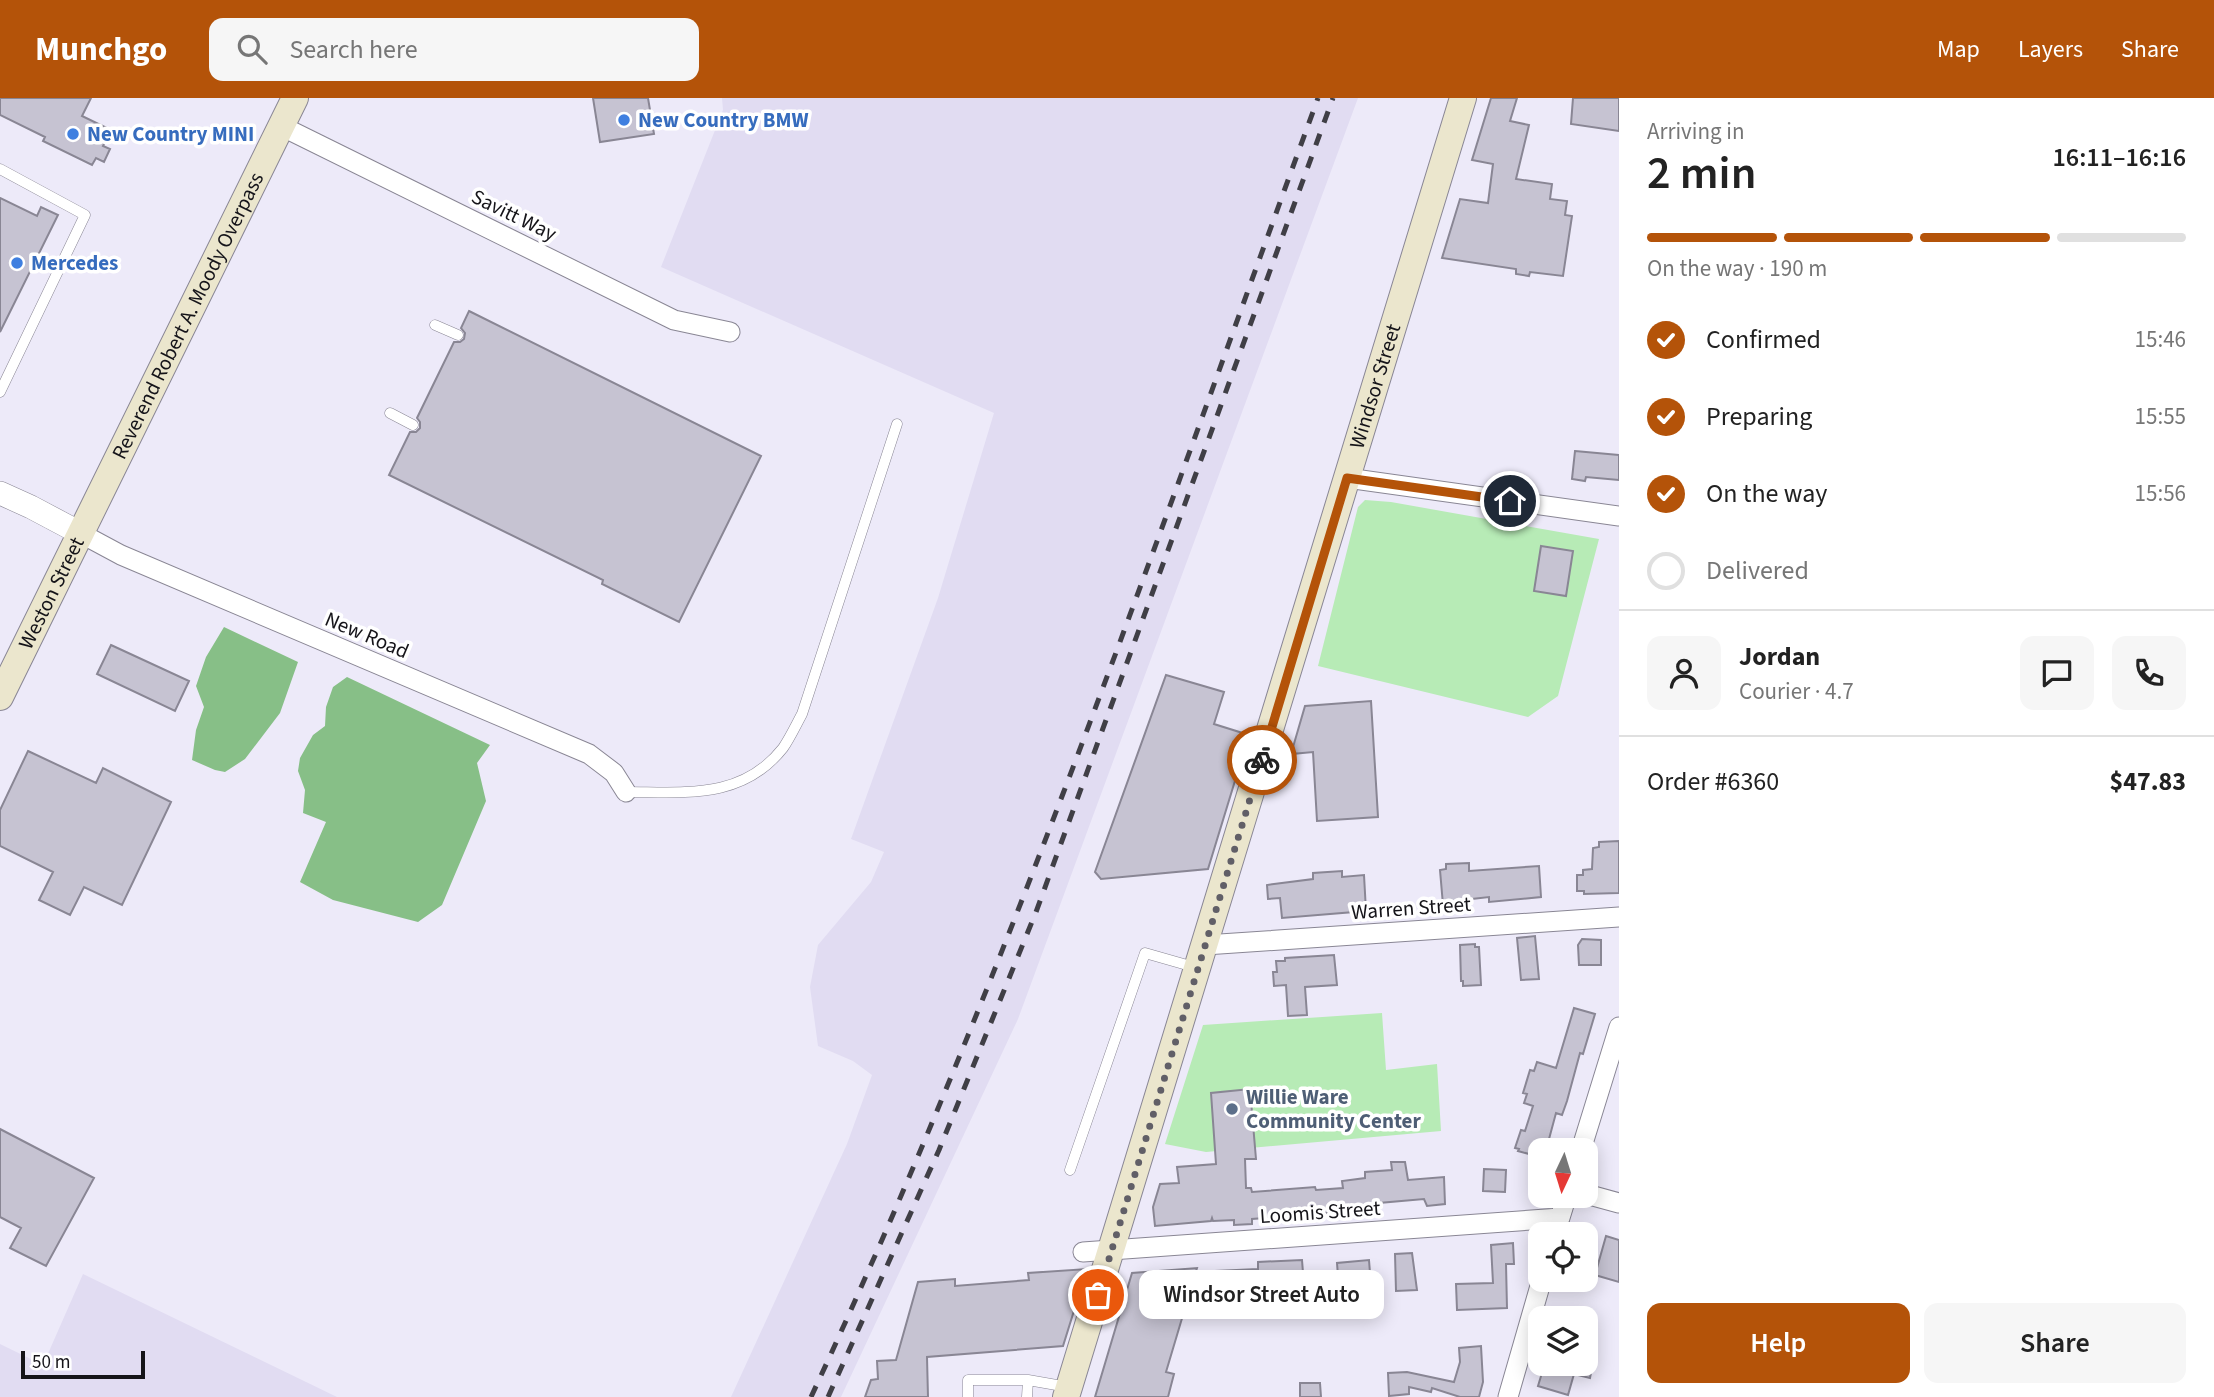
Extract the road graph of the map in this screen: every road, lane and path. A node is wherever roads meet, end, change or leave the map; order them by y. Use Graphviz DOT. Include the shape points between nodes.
graph roads {
  1 [pos="295,98"];
  2 [pos="1463,98"];
  3 [pos="281,126"];
  4 [pos="0,169"];
  5 [pos="435,325"];
  6 [pos="730,332"];
  7 [pos="457,335"];
  8 [pos="0,392"];
  9 [pos="390,413"];
  10 [pos="897,424"];
  11 [pos="413,425"];
  12 [pos="1347,478"];
  13 [pos="0,493"];
  14 [pos="1619,516"];
  15 [pos="80,533"];
  16 [pos="0,697"];
  17 [pos="626,792"];
  18 [pos="1619,917"];
  19 [pos="1202,956"];
  20 [pos="1619,1027"];
  21 [pos="1585,1138"];
  22 [pos="1070,1170"];
  23 [pos="1598,1197"];
  24 [pos="1619,1203"];
  25 [pos="1528,1228"];
  26 [pos="1112,1249"];
  27 [pos="1083,1252"];
  28 [pos="1538,1292"];
  29 [pos="1028,1380"];
  30 [pos="1068,1392"];
  31 [pos="968,1397"];
  32 [pos="1027,1397"];
  33 [pos="1508,1397"];
  1 -- 3 [label="main road, Reverend Robert A. Moody Overpass"];
  2 -- 12 [label="main road, Windsor Street"];
  3 -- 6 [label="street, Savitt Way" via="674,320"];
  3 -- 15 [label="main road, Reverend Robert A. Moody Overpass"];
  4 -- 8 [label="lane" via="85,215"];
  5 -- 7 [label="lane"];
  9 -- 11 [label="lane"];
  10 -- 17 [label="lane" via="802,714 783,748 755,775 724,789"];
  12 -- 14 [label="street"];
  12 -- 19 [label="main road, Windsor Street"];
  13 -- 15 [label="street, Weston Street"];
  15 -- 16 [label="main road, Weston Street"];
  15 -- 17 [label="street, New Road" via="121,555 589,754 614,773"];
  18 -- 19 [label="street, Warren Street"];
  19 -- 22 [label="lane" via="1145,953"];
  19 -- 26 [label="main road, Windsor Street"];
  20 -- 21 [label="street"];
  23 -- 24 [label="street"];
  25 -- 26 [label="street, Loomis Street"];
  26 -- 27 [label="street, Loomis Street"];
  26 -- 30 [label="main road, Windsor Street"];
  28 -- 33 [label="street"];
  29 -- 30 [label="lane"];
  29 -- 31 [label="lane" via="968,1380"];
  29 -- 32 [label="lane"];
}
